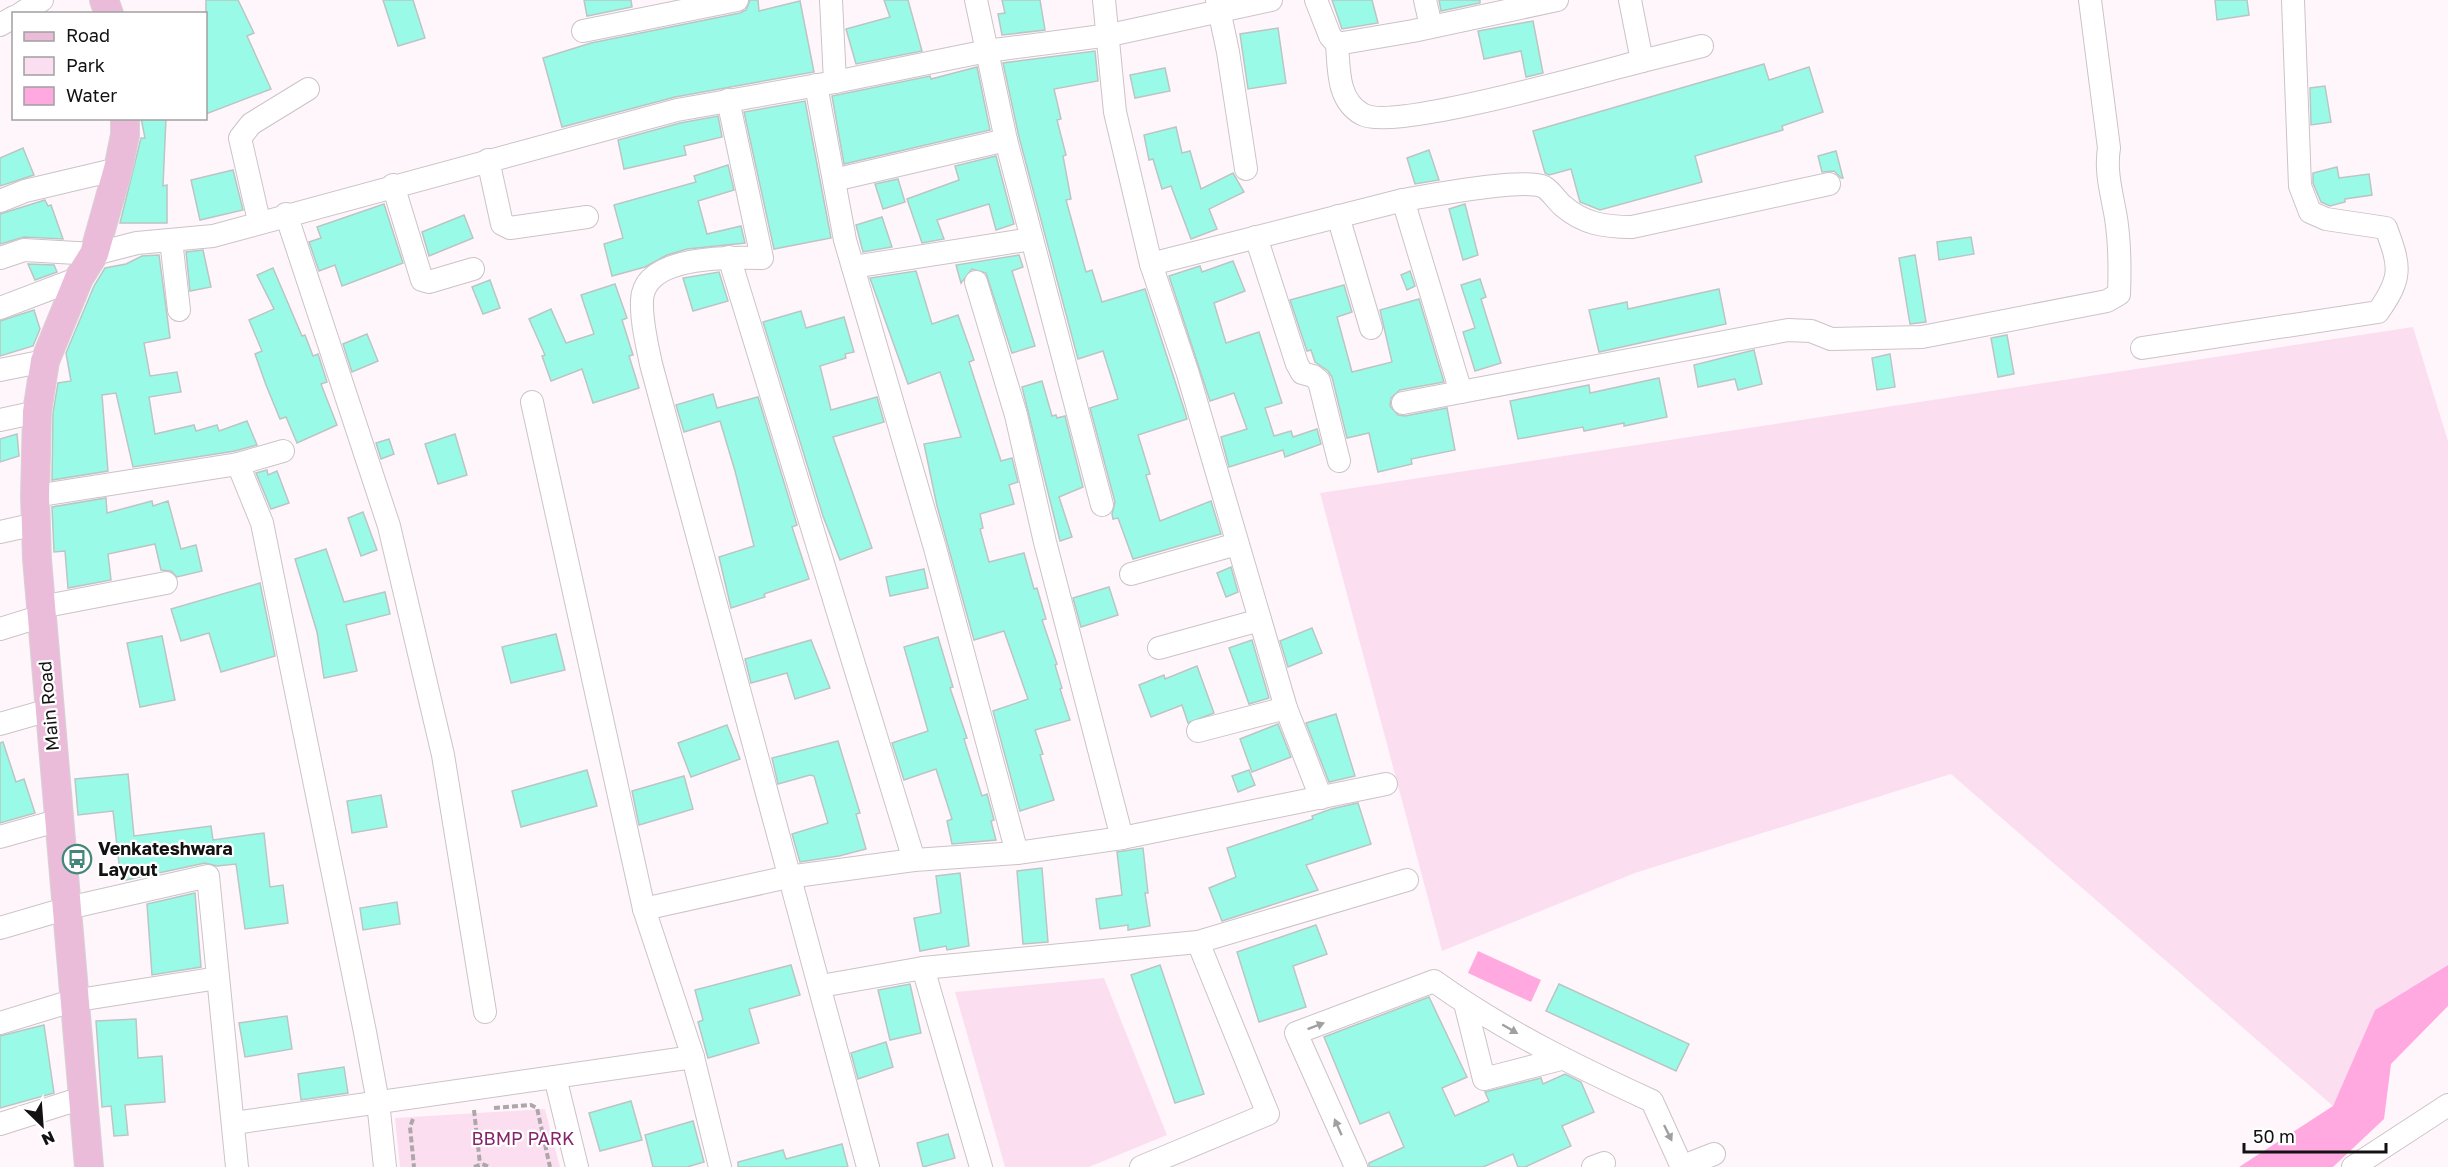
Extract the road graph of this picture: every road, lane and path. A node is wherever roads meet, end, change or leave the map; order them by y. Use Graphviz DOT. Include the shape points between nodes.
graph roads {
  1 [pos="42,0"];
  2 [pos="737,0"];
  3 [pos="831,0"];
  4 [pos="976,0"];
  5 [pos="1104,0"];
  6 [pos="1271,0"];
  7 [pos="1316,0"];
  8 [pos="1425,0"];
  9 [pos="1557,0"];
  10 [pos="1630,0"];
  11 [pos="2090,0"];
  12 [pos="2293,0"];
  13 [pos="1517,4"];
  14 [pos="1218,6"];
  15 [pos="23,12"];
  16 [pos="1431,27"];
  17 [pos="582,31"];
  18 [pos="1110,35"];
  19 [pos="1337,44"];
  20 [pos="1702,46"];
  21 [pos="987,51"];
  22 [pos="1642,61"];
  23 [pos="826,84"];
  24 [pos="308,89"];
  25 [pos="728,100"];
  26 [pos="125,120"];
  27 [pos="1006,140"];
  28 [pos="489,160"];
  29 [pos="118,169"];
  30 [pos="1246,169"];
  31 [pos="834,180"];
  32 [pos="1829,184"];
  33 [pos="393,185"];
  34 [pos="1403,200"];
  35 [pos="0,201"];
  36 [pos="286,214"];
  37 [pos="1338,216"];
  38 [pos="588,217"];
  39 [pos="259,221"];
  40 [pos="1256,237"];
  41 [pos="1032,239"];
  42 [pos="171,240"];
  43 [pos="729,257"];
  44 [pos="0,258"];
  45 [pos="1151,264"];
  46 [pos="86,266"];
  47 [pos="853,267"];
  48 [pos="473,269"];
  49 [pos="976,282"];
  50 [pos="0,308"];
  51 [pos="179,310"];
  52 [pos="1371,328"];
  53 [pos="2142,348"];
  54 [pos="45,361"];
  55 [pos="0,370"];
  56 [pos="1461,392"];
  57 [pos="532,402"];
  58 [pos="1403,403"];
  59 [pos="37,412"];
  60 [pos="0,420"];
  61 [pos="283,451"];
  62 [pos="1339,461"];
  63 [pos="238,464"];
  64 [pos="1102,505"];
  65 [pos="35,510"];
  66 [pos="0,532"];
  67 [pos="1237,544"];
  68 [pos="1131,574"];
  69 [pos="166,583"];
  70 [pos="41,611"];
  71 [pos="1260,620"];
  72 [pos="0,629"];
  73 [pos="1159,648"];
  74 [pos="1286,708"];
  75 [pos="49,710"];
  76 [pos="0,724"];
  77 [pos="1198,731"];
  78 [pos="1386,784"];
  79 [pos="1321,798"];
  80 [pos="60,820"];
  81 [pos="0,837"];
  82 [pos="1122,838"];
  83 [pos="1017,853"];
  84 [pos="914,860"];
  85 [pos="788,877"];
  86 [pos="1407,880"];
  87 [pos="68,908"];
  88 [pos="644,909"];
  89 [pos="0,928"];
  90 [pos="1198,942"];
  91 [pos="923,968"];
  92 [pos="218,978"];
  93 [pos="821,987"];
  94 [pos="72,1001"];
  95 [pos="1465,1003"];
  96 [pos="485,1012"];
  97 [pos="0,1023"];
  98 [pos="693,1057"];
  99 [pos="1561,1059"];
  100 [pos="555,1077"];
  101 [pos="82,1098"];
  102 [pos="378,1102"];
  103 [pos="464,1110"];
  104 [pos="474,1110"];
  105 [pos="2447,1112"];
  106 [pos="417,1116"];
  107 [pos="234,1123"];
  108 [pos="0,1124"];
  109 [pos="1714,1154"];
  110 [pos="480,1164"];
  111 [pos="88,1167"];
  112 [pos="237,1167"];
  113 [pos="385,1167"];
  114 [pos="414,1167"];
  115 [pos="474,1167"];
  116 [pos="490,1167"];
  117 [pos="550,1167"];
  118 [pos="577,1167"];
  119 [pos="720,1167"];
  120 [pos="868,1167"];
  121 [pos="981,1167"];
  122 [pos="1141,1167"];
  123 [pos="1356,1167"];
  124 [pos="1681,1167"];
  125 [pos="2353,1167"];
  1 -- 15 [label="street"];
  2 -- 17 [label="street"];
  3 -- 23 [label="street"];
  4 -- 21 [label="street"];
  5 -- 18 [label="street"];
  6 -- 14 [label="street"];
  7 -- 19 [label="street"];
  8 -- 16 [label="street"];
  9 -- 13 [label="street"];
  10 -- 22 [label="street"];
  11 -- 56 [label="street" via="2109,148 2106,162 2120,262 2119,294 2107,301 1922,337 1831,339 1811,331 1788,330"];
  12 -- 53 [label="street" via="2300,186 2310,212 2326,219 2386,228 2398,260 2396,279 2378,312"];
  13 -- 16 [label="street"];
  14 -- 18 [label="street"];
  14 -- 30 [label="street"];
  16 -- 19 [label="street"];
  18 -- 21 [label="street"];
  18 -- 45 [label="street" via="1115,112"];
  19 -- 22 [label="street" via="1340,87 1349,103 1362,115 1384,118 1456,108"];
  20 -- 22 [label="street"];
  21 -- 23 [label="street"];
  21 -- 27 [label="street"];
  23 -- 25 [label="street"];
  23 -- 31 [label="street"];
  24 -- 39 [label="street" via="251,124 240,138"];
  25 -- 28 [label="street"];
  25 -- 43 [label="street" via="762,258"];
  26 -- 29 [label="main road, Main Road"];
  27 -- 31 [label="street"];
  27 -- 41 [label="street"];
  28 -- 33 [label="street"];
  28 -- 38 [label="street" via="502,224 510,228"];
  29 -- 35 [label="street" via="25,191"];
  29 -- 46 [label="main road, Main Road"];
  31 -- 47 [label="street"];
  32 -- 34 [label="street" via="1632,227 1587,222 1544,187 1522,183"];
  33 -- 36 [label="street"];
  33 -- 48 [label="street" via="422,280 429,282"];
  34 -- 37 [label="street"];
  34 -- 56 [label="street"];
  36 -- 39 [label="street"];
  36 -- 96 [label="street" via="389,526 443,755"];
  37 -- 40 [label="street"];
  37 -- 52 [label="street"];
  39 -- 42 [label="street" via="213,236"];
  40 -- 45 [label="street"];
  40 -- 62 [label="street" via="1297,364 1302,373 1319,381"];
  41 -- 47 [label="street"];
  41 -- 64 [label="street"];
  42 -- 46 [label="street" via="137,243"];
  42 -- 51 [label="street"];
  43 -- 84 [label="street"];
  43 -- 85 [label="street" via="669,266 646,289 643,316 651,364"];
  44 -- 46 [label="street" via="24,250"];
  45 -- 67 [label="street" via="1188,374"];
  46 -- 50 [label="street"];
  46 -- 54 [label="main road, Main Road"];
  47 -- 83 [label="street" via="935,548"];
  49 -- 82 [label="street" via="1016,415"];
  54 -- 55 [label="street"];
  54 -- 59 [label="main road, Main Road"];
  56 -- 58 [label="street"];
  57 -- 88 [label="street"];
  59 -- 60 [label="street"];
  59 -- 65 [label="main road, Main Road"];
  61 -- 63 [label="street"];
  63 -- 65 [label="street"];
  63 -- 102 [label="street" via="262,523"];
  65 -- 66 [label="street"];
  65 -- 70 [label="main road, Main Road"];
  67 -- 68 [label="street"];
  67 -- 71 [label="street"];
  69 -- 70 [label="street"];
  70 -- 72 [label="street"];
  70 -- 75 [label="main road, Main Road"];
  71 -- 73 [label="street"];
  71 -- 74 [label="street"];
  74 -- 77 [label="street"];
  74 -- 79 [label="street"];
  75 -- 76 [label="street"];
  75 -- 80 [label="main road, Main Road"];
  78 -- 79 [label="street"];
  79 -- 82 [label="street"];
  80 -- 81 [label="street"];
  80 -- 87 [label="main road, Main Road"];
  82 -- 83 [label="street"];
  83 -- 84 [label="street"];
  84 -- 85 [label="street"];
  85 -- 88 [label="street"];
  85 -- 93 [label="street"];
  86 -- 90 [label="street"];
  87 -- 89 [label="street"];
  87 -- 92 [label="street" via="208,876"];
  87 -- 94 [label="main road, Main Road"];
  88 -- 98 [label="street"];
  90 -- 91 [label="street"];
  90 -- 122 [label="street" via="1268,1114"];
  91 -- 93 [label="street"];
  91 -- 121 [label="street"];
  92 -- 94 [label="street"];
  92 -- 107 [label="street"];
  93 -- 120 [label="street"];
  94 -- 97 [label="street"];
  94 -- 101 [label="main road, Main Road"];
  95 -- 99 [label="street, one-way"];
  95 -- 99 [label="street" via="1484,1080"];
  123 -- 95 [label="street, one-way" via="1296,1033 1434,981"];
  98 -- 100 [label="street"];
  98 -- 119 [label="street"];
  99 -- 124 [label="street, one-way" via="1652,1101"];
  100 -- 102 [label="street"];
  100 -- 118 [label="street"];
  101 -- 108 [label="street"];
  101 -- 111 [label="main road, Main Road"];
  102 -- 107 [label="street"];
  102 -- 113 [label="street"];
  103 -- 104 [label="path"];
  104 -- 110 [label="path"];
  104 -- 117 [label="path" via="537,1108"];
  105 -- 125 [label="street"];
  106 -- 114 [label="path" via="411,1120"];
  107 -- 112 [label="street"];
  109 -- 124 [label="street"];
  110 -- 115 [label="path"];
  110 -- 116 [label="path"];
}
